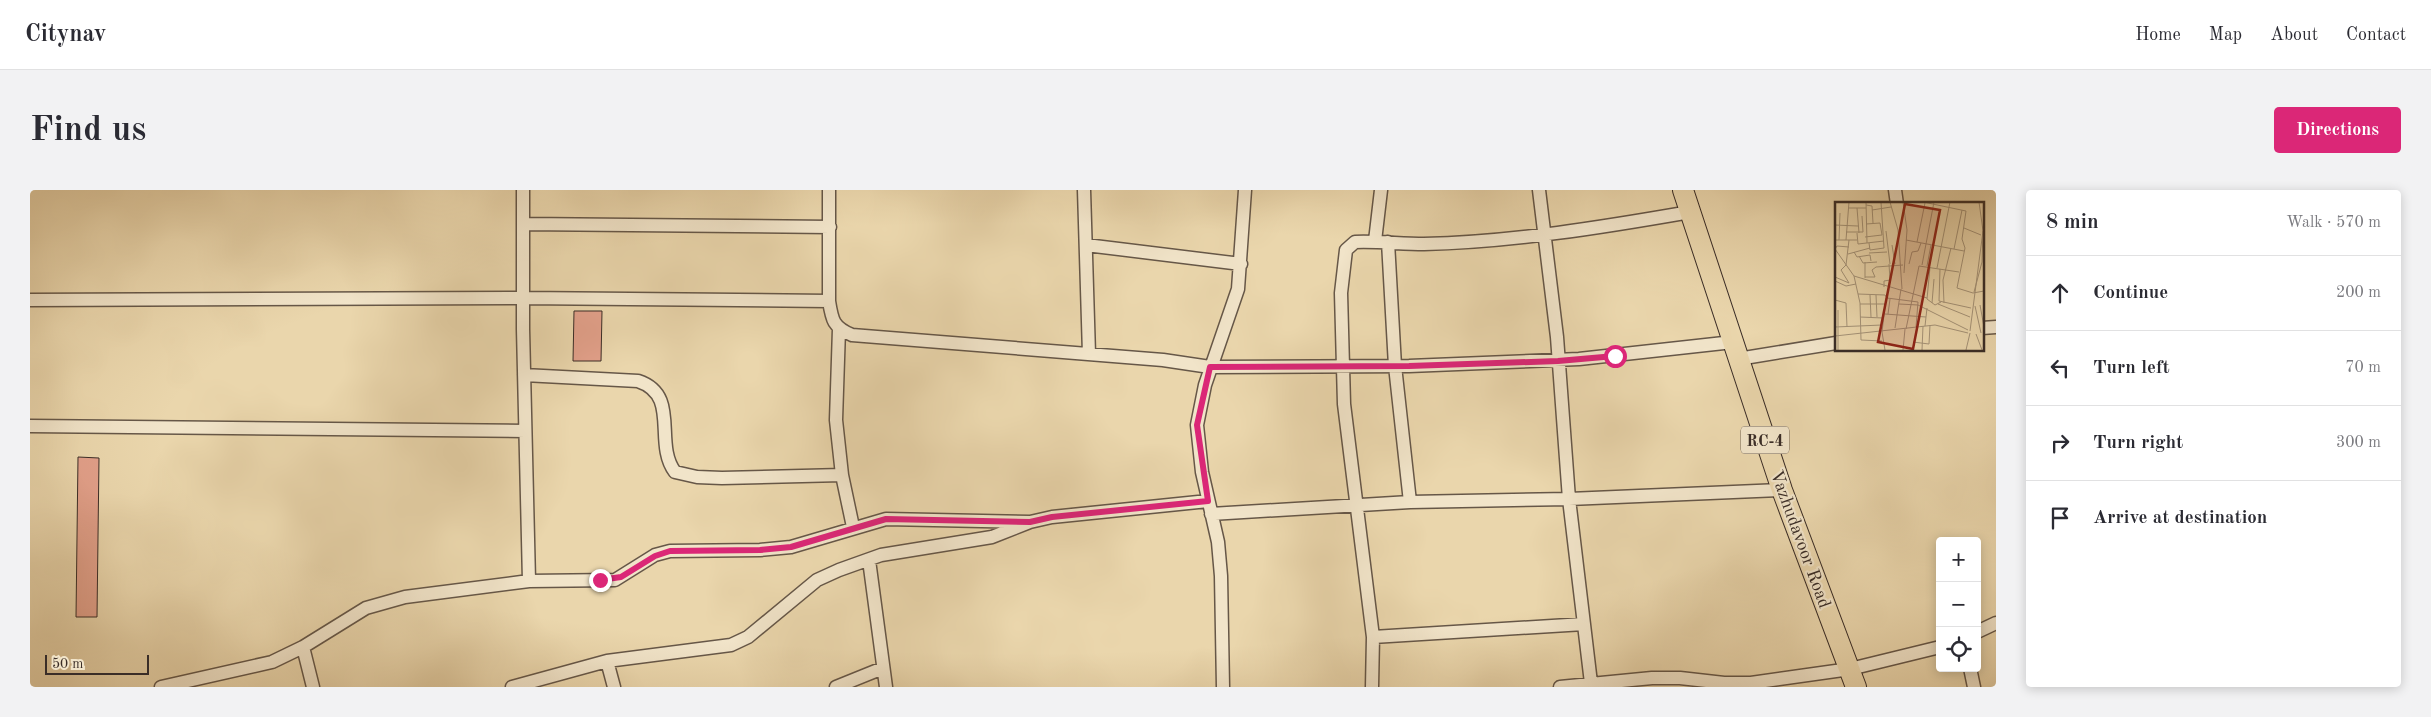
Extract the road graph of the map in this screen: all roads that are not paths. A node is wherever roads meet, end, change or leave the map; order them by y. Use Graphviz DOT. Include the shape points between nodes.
graph roads {
  1 [pos="523,190"];
  2 [pos="829,190"];
  3 [pos="1084,190"];
  4 [pos="1245,190"];
  5 [pos="1381,190"];
  6 [pos="1539,190"];
  7 [pos="1683,190"];
  8 [pos="1690,212"];
  9 [pos="524,224"];
  10 [pos="830,227"];
  11 [pos="1544,234"];
  12 [pos="1382,241"];
  13 [pos="1086,245"];
  14 [pos="1241,264"];
  15 [pos="523,298"];
  16 [pos="30,300"];
  17 [pos="829,301"];
  18 [pos="839,329"];
  19 [pos="1835,343"];
  20 [pos="1736,350"];
  21 [pos="1089,354"];
  22 [pos="1558,361"];
  23 [pos="1342,366"];
  24 [pos="1396,366"];
  25 [pos="1210,367"];
  26 [pos="524,375"];
  27 [pos="30,426"];
  28 [pos="525,432"];
  29 [pos="842,475"];
  30 [pos="1782,490"];
  31 [pos="1569,500"];
  32 [pos="1208,501"];
  33 [pos="1410,502"];
  34 [pos="1357,505"];
  35 [pos="1211,514"];
  36 [pos="1030,522"];
  37 [pos="853,528"];
  38 [pos="869,560"];
  39 [pos="529,582"];
  40 [pos="1996,623"];
  41 [pos="1584,624"];
  42 [pos="1981,630"];
  43 [pos="1373,637"];
  44 [pos="303,647"];
  45 [pos="1936,648"];
  46 [pos="607,661"];
  47 [pos="883,668"];
  48 [pos="1971,672"];
  49 [pos="1853,678"];
  50 [pos="1590,683"];
  51 [pos="1652,683"];
  52 [pos="1752,685"];
  53 [pos="161,687"];
  54 [pos="313,687"];
  55 [pos="512,687"];
  56 [pos="614,687"];
  57 [pos="836,687"];
  58 [pos="886,687"];
  59 [pos="1223,687"];
  60 [pos="1372,687"];
  61 [pos="1560,687"];
  62 [pos="1974,687"];
  1 -- 9 [label="street"];
  2 -- 10 [label="street"];
  3 -- 13 [label="street"];
  4 -- 14 [label="street"];
  5 -- 12 [label="street"];
  6 -- 11 [label="street"];
  7 -- 8 [label="main road, Vazhudavoor Road / RC-4"];
  8 -- 11 [label="street"];
  8 -- 20 [label="main road, Vazhudavoor Road / RC-4"];
  9 -- 10 [label="street"];
  9 -- 15 [label="street"];
  10 -- 17 [label="street"];
  11 -- 12 [label="street" via="1424,244"];
  11 -- 22 [label="street"];
  12 -- 23 [label="street" via="1355,242 1346,250 1341,293"];
  12 -- 24 [label="street"];
  13 -- 14 [label="street"];
  13 -- 21 [label="street"];
  14 -- 25 [label="street" via="1238,289"];
  15 -- 16 [label="street"];
  15 -- 17 [label="street"];
  15 -- 26 [label="street"];
  17 -- 18 [label="street" via="832,318"];
  18 -- 21 [label="street" via="852,335"];
  18 -- 29 [label="street" via="836,420"];
  19 -- 20 [label="street"];
  20 -- 22 [label="street"];
  20 -- 30 [label="main road, Vazhudavoor Road / RC-4"];
  21 -- 25 [label="street"];
  22 -- 24 [label="street"];
  22 -- 31 [label="street"];
  23 -- 24 [label="street"];
  23 -- 25 [label="street"];
  23 -- 34 [label="street"];
  24 -- 33 [label="street"];
  25 -- 32 [label="street" via="1197,425"];
  26 -- 28 [label="street"];
  26 -- 29 [label="street" via="649,384 660,399 666,455 675,472 722,478"];
  27 -- 28 [label="street"];
  28 -- 39 [label="street"];
  29 -- 37 [label="street"];
  30 -- 31 [label="street"];
  30 -- 49 [label="main road, Vazhudavoor Road / RC-4"];
  31 -- 33 [label="street"];
  31 -- 41 [label="street"];
  32 -- 35 [label="street"];
  32 -- 36 [label="street"];
  33 -- 34 [label="street"];
  34 -- 35 [label="street"];
  34 -- 43 [label="street"];
  35 -- 59 [label="street" via="1221,576"];
  36 -- 37 [label="street" via="906,518 886,519"];
  36 -- 38 [label="street" via="992,537 894,552"];
  37 -- 39 [label="street" via="791,547 670,551 655,556 615,580"];
  38 -- 46 [label="street" via="817,580 748,637 731,645"];
  38 -- 47 [label="street"];
  39 -- 44 [label="street" via="386,601 348,618"];
  40 -- 42 [label="street"];
  41 -- 43 [label="street"];
  41 -- 50 [label="street"];
  43 -- 60 [label="street"];
  44 -- 53 [label="street" via="272,662"];
  44 -- 54 [label="street"];
  45 -- 49 [label="street"];
  46 -- 55 [label="street"];
  46 -- 56 [label="street"];
  47 -- 57 [label="street"];
  47 -- 58 [label="street"];
  48 -- 62 [label="street"];
  49 -- 52 [label="street"];
  50 -- 51 [label="street"];
  50 -- 61 [label="street"];
  51 -- 52 [label="street" via="1680,678"];
}
